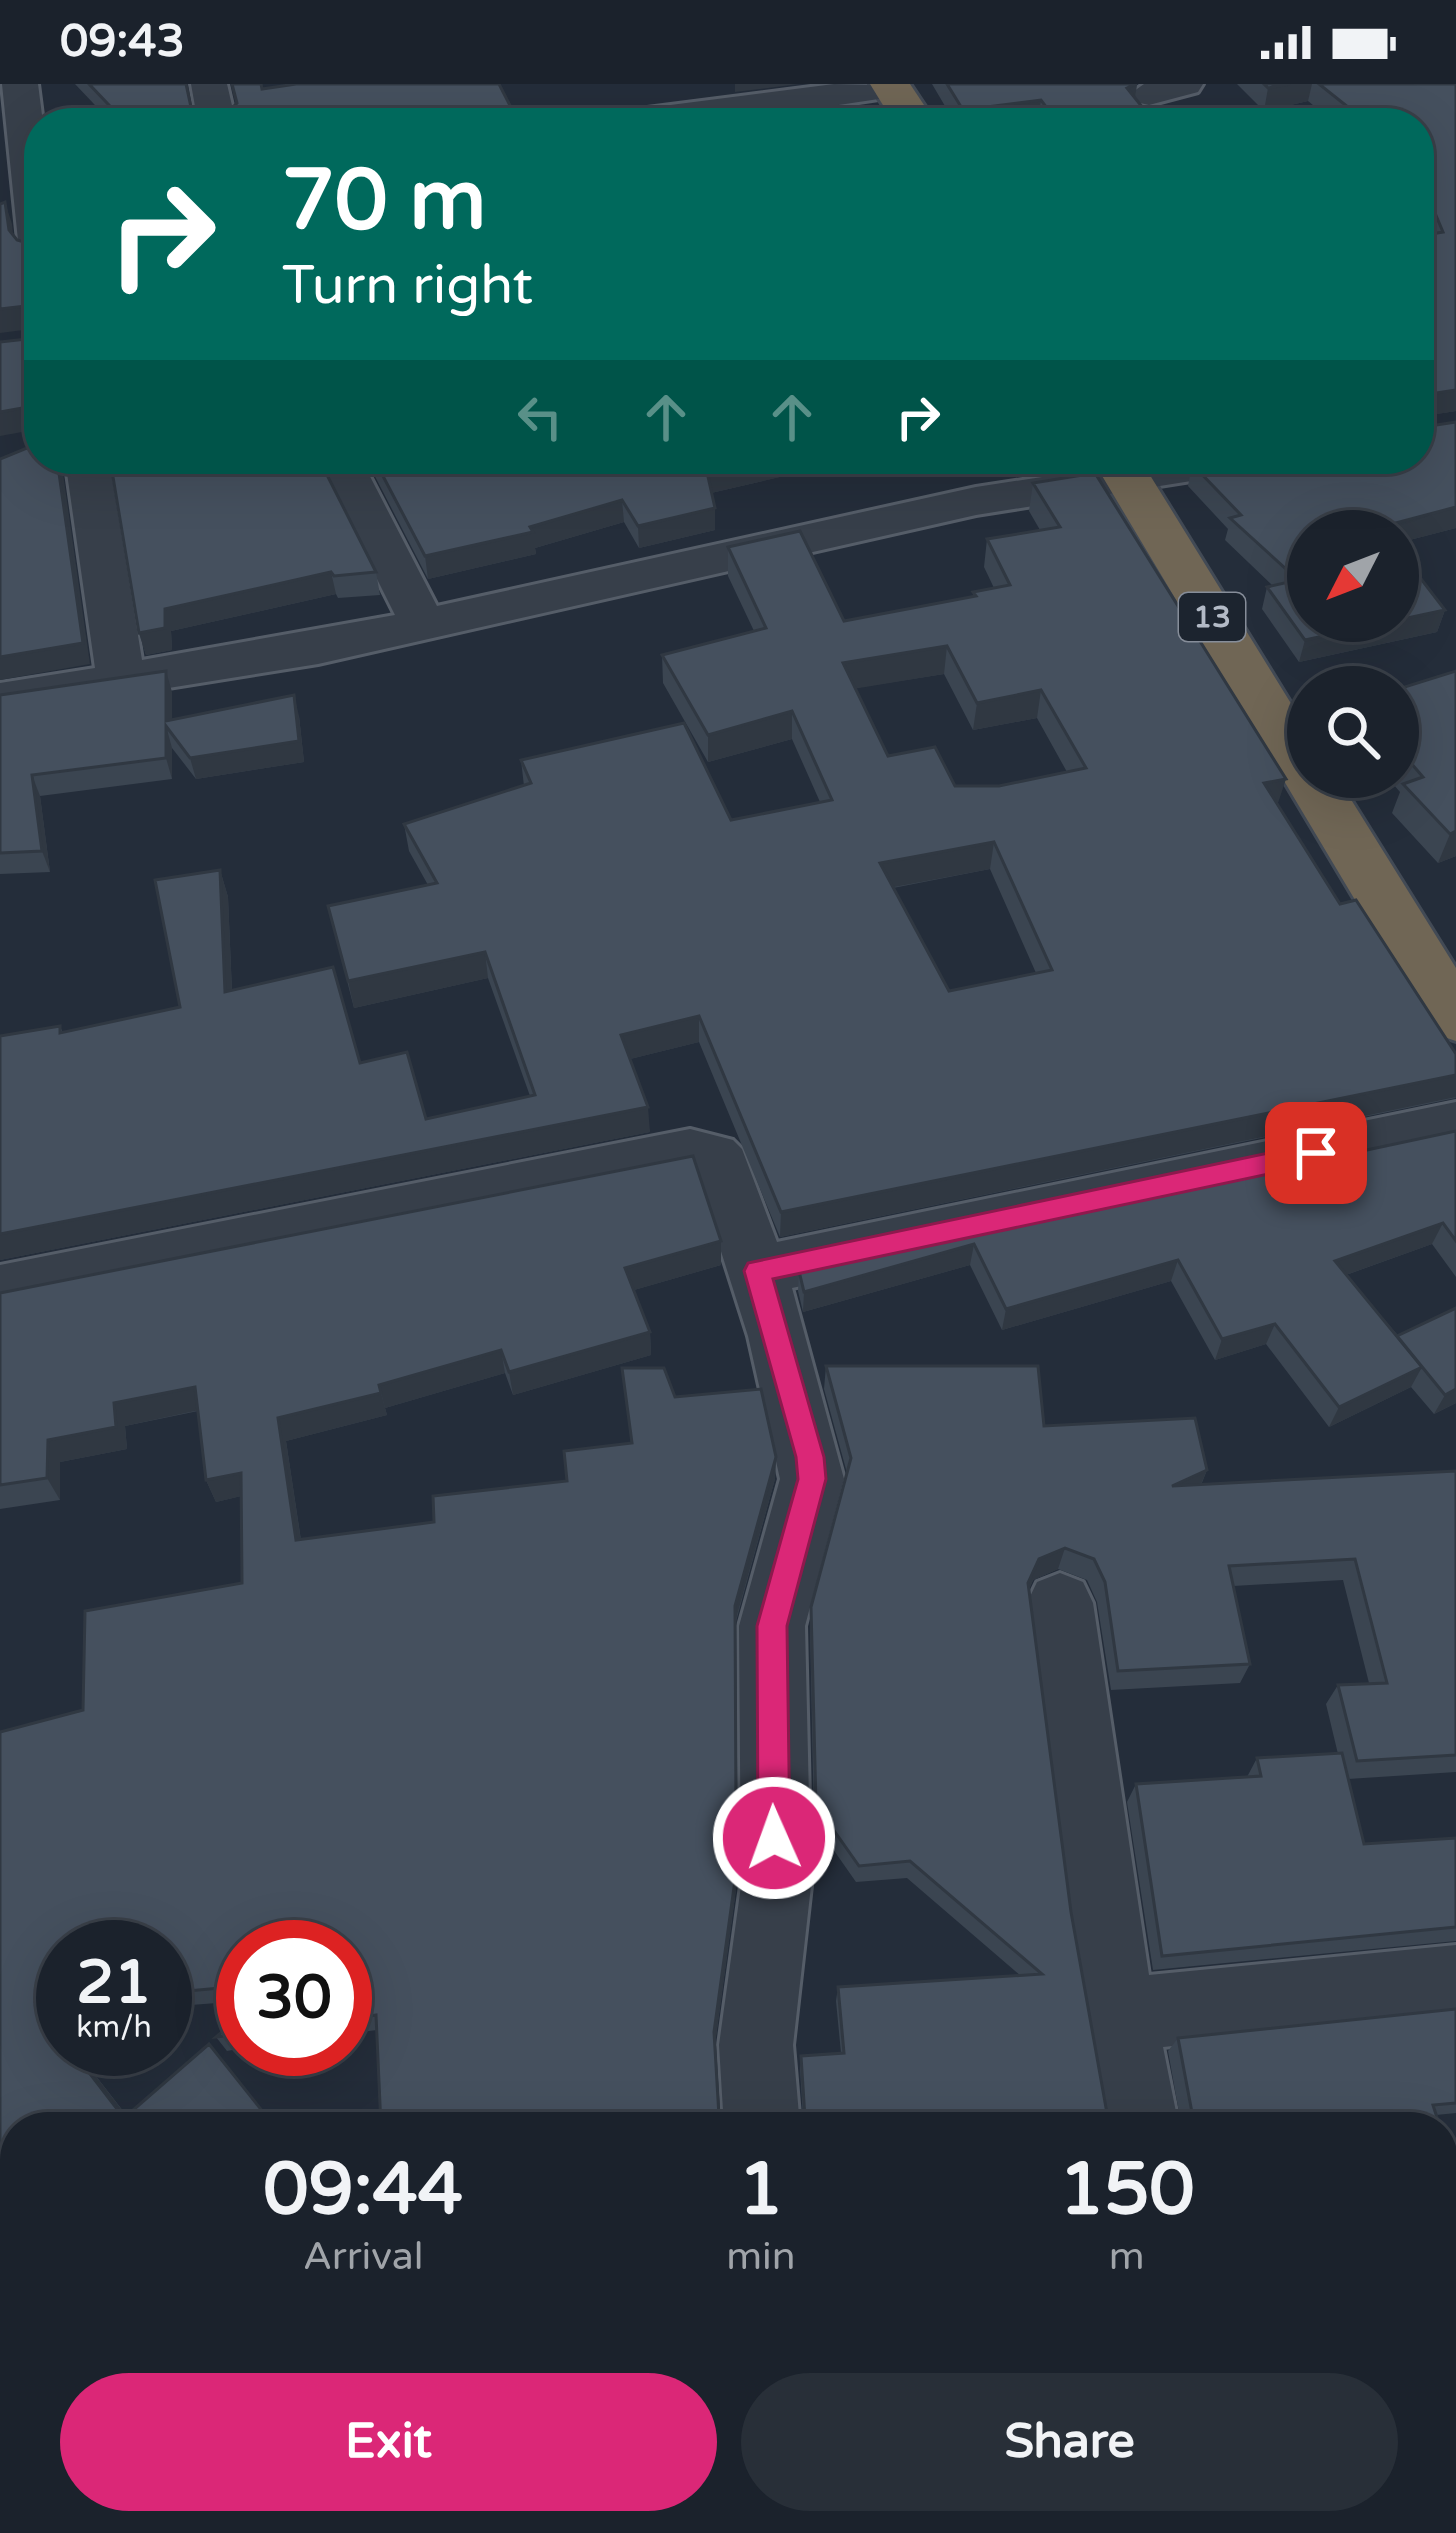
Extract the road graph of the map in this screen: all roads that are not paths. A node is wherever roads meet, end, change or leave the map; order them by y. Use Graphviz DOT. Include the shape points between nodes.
graph roads {
  1 [pos="20,84"];
  2 [pos="1185,84"];
  3 [pos="891,85"];
  4 [pos="1149,94"];
  5 [pos="758,108"];
  6 [pos="24,119"];
  7 [pos="89,474"];
  8 [pos="347,474"];
  9 [pos="1095,474"];
  10 [pos="1125,474"];
  11 [pos="423,624"];
  12 [pos="121,681"];
  13 [pos="0,699"];
  14 [pos="1287,741"];
  15 [pos="1321,798"];
  16 [pos="1456,1018"];
  17 [pos="1456,1124"];
  18 [pos="0,1290"];
  19 [pos="767,1301"];
  20 [pos="1060,1603"];
  21 [pos="1456,1981"];
  22 [pos="1120,2015"];
  23 [pos="761,2112"];
  24 [pos="1138,2112"];
  1 -- 6 [label="street"];
  2 -- 4 [label="street"];
  3 -- 5 [label="street"];
  7 -- 12 [label="street"];
  8 -- 11 [label="street"];
  9 -- 11 [label="street"];
  10 -- 14 [label="highway, 13"];
  11 -- 12 [label="street"];
  12 -- 13 [label="street"];
  15 -- 16 [label="highway, 13"];
  17 -- 19 [label="street"];
  18 -- 19 [label="street" via="690,1152 722,1165"];
  19 -- 23 [label="street" via="812,1479 772,1626 776,1886 756,2045"];
  20 -- 22 [label="street"];
  21 -- 22 [label="street"];
  22 -- 24 [label="street"];
}
